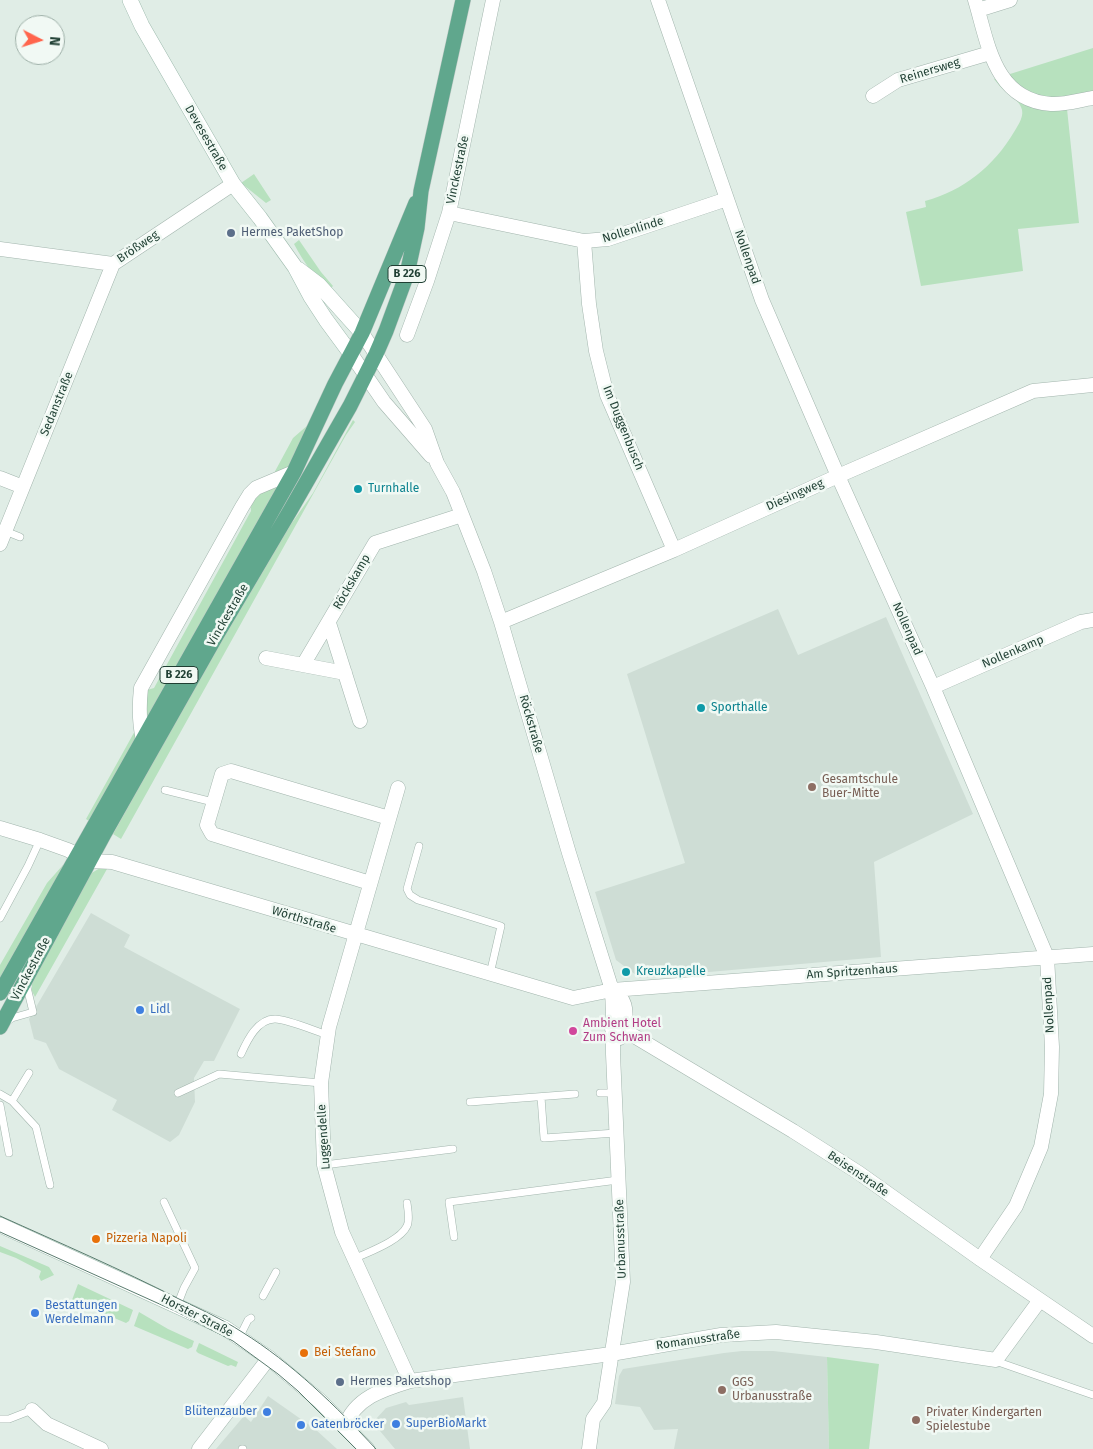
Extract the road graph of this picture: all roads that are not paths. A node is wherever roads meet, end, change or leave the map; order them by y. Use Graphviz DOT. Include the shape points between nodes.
graph roads {
  1 [pos="130,0"];
  2 [pos="463,0"];
  3 [pos="494,0"];
  4 [pos="658,0"];
  5 [pos="1010,0"];
  6 [pos="976,5"];
  7 [pos="990,54"];
  8 [pos="873,96"];
  9 [pos="1093,98"];
  10 [pos="233,184"];
  11 [pos="421,190"];
  12 [pos="727,199"];
  13 [pos="448,213"];
  14 [pos="584,241"];
  15 [pos="0,249"];
  16 [pos="113,264"];
  17 [pos="295,266"];
  18 [pos="362,333"];
  19 [pos="407,335"];
  20 [pos="351,354"];
  21 [pos="376,354"];
  22 [pos="366,374"];
  23 [pos="1093,385"];
  24 [pos="437,463"];
  25 [pos="294,472"];
  26 [pos="838,476"];
  27 [pos="0,478"];
  28 [pos="24,488"];
  29 [pos="462,515"];
  30 [pos="20,537"];
  31 [pos="3,538"];
  32 [pos="674,550"];
  33 [pos="1093,620"];
  34 [pos="502,622"];
  35 [pos="329,623"];
  36 [pos="266,658"];
  37 [pos="303,665"];
  38 [pos="345,673"];
  39 [pos="933,687"];
  40 [pos="360,721"];
  41 [pos="142,740"];
  42 [pos="398,788"];
  43 [pos="165,790"];
  44 [pos="213,802"];
  45 [pos="389,818"];
  46 [pos="0,828"];
  47 [pos="40,840"];
  48 [pos="419,846"];
  49 [pos="84,858"];
  50 [pos="370,883"];
  51 [pos="0,918"];
  52 [pos="355,935"];
  53 [pos="1093,954"];
  54 [pos="1047,957"];
  55 [pos="490,974"];
  56 [pos="26,979"];
  57 [pos="612,990"];
  58 [pos="0,993"];
  59 [pos="0,1027"];
  60 [pos="618,1030"];
  61 [pos="328,1035"];
  62 [pos="242,1054"];
  63 [pos="29,1073"];
  64 [pos="321,1083"];
  65 [pos="178,1093"];
  66 [pos="600,1093"];
  67 [pos="614,1093"];
  68 [pos="0,1094"];
  69 [pos="575,1094"];
  70 [pos="541,1097"];
  71 [pos="12,1100"];
  72 [pos="470,1102"];
  73 [pos="0,1105"];
  74 [pos="616,1133"];
  75 [pos="453,1149"];
  76 [pos="9,1153"];
  77 [pos="324,1165"];
  78 [pos="618,1180"];
  79 [pos="50,1185"];
  80 [pos="164,1202"];
  81 [pos="407,1203"];
  82 [pos="0,1225"];
  83 [pos="454,1237"];
  84 [pos="354,1259"];
  85 [pos="980,1259"];
  86 [pos="276,1272"];
  87 [pos="263,1296"];
  88 [pos="1040,1300"];
  89 [pos="178,1306"];
  90 [pos="251,1318"];
  91 [pos="1093,1336"];
  92 [pos="239,1338"];
  93 [pos="610,1354"];
  94 [pos="269,1358"];
  95 [pos="996,1360"];
  96 [pos="410,1381"];
  97 [pos="1093,1395"];
  98 [pos="32,1410"];
  99 [pos="0,1419"];
  100 [pos="345,1427"];
  101 [pos="203,1448"];
  102 [pos="101,1449"];
  103 [pos="367,1449"];
  104 [pos="589,1449"];
  1 -- 10 [label="street, Devesestraße"];
  2 -- 11 [label="main road, Vinckestraße / B 226"];
  3 -- 13 [label="street, Vinckestraße"];
  4 -- 12 [label="street, Nollenpad"];
  5 -- 6 [label="street"];
  6 -- 7 [label="street"];
  7 -- 8 [label="street, Reinersweg" via="898,80"];
  7 -- 9 [label="street" via="1002,78 1016,92 1034,102 1052,105"];
  10 -- 16 [label="street, Brößweg"];
  10 -- 17 [label="street, Devesestraße"];
  11 -- 18 [label="main road, Vinckestraße / B 226"];
  11 -- 21 [label="main road, Vinckestraße / B 226" via="407,274"];
  12 -- 14 [label="street, Nollenlinde" via="608,240"];
  12 -- 26 [label="street, Nollenpad" via="762,300"];
  13 -- 14 [label="street, Nollenlinde"];
  13 -- 19 [label="street, Vinckestraße"];
  14 -- 32 [label="street, Im Duggenbusch" via="596,351 607,395"];
  15 -- 16 [label="street, Brößweg"];
  16 -- 28 [label="street, Sedanstraße"];
  17 -- 18 [label="street, Devesestraße" via="319,285"];
  17 -- 20 [label="street, Devesestraße" via="316,305"];
  18 -- 20 [label="main road, Vinckestraße / B 226"];
  18 -- 21 [label="street, Röckstraße"];
  20 -- 22 [label="street, Röckstraße"];
  20 -- 25 [label="main road, Vinckestraße / B 226"];
  21 -- 22 [label="main road, Vinckestraße / B 226"];
  21 -- 24 [label="street, Röckstraße" via="426,429"];
  22 -- 24 [label="street, Röckstraße" via="384,402"];
  22 -- 49 [label="main road, Vinckestraße / B 226" via="291,509"];
  23 -- 26 [label="street, Diesingweg" via="1033,391"];
  24 -- 29 [label="street, Röckstraße"];
  25 -- 41 [label="main road, Vinckestraße / B 226"];
  25 -- 41 [label="street" via="256,488 242,507 142,688 139,706"];
  26 -- 32 [label="street, Diesingweg"];
  26 -- 39 [label="street, Nollenpad"];
  27 -- 28 [label="street"];
  28 -- 31 [label="street, Sedanstraße"];
  29 -- 34 [label="street, Röckstraße"];
  29 -- 35 [label="street, Röckskamp" via="375,543"];
  30 -- 31 [label="lane"];
  32 -- 34 [label="street, Diesingweg"];
  33 -- 39 [label="street, Nollenkamp" via="1081,622"];
  34 -- 57 [label="street, Röckstraße"];
  35 -- 37 [label="street, Röckskamp"];
  35 -- 38 [label="street, Röckskamp"];
  36 -- 37 [label="street"];
  37 -- 38 [label="street"];
  38 -- 40 [label="street, Röckskamp"];
  39 -- 54 [label="street, Nollenpad"];
  41 -- 49 [label="main road, Vinckestraße / B 226"];
  42 -- 45 [label="street, Luggendelle"];
  43 -- 44 [label="lane"];
  44 -- 45 [label="street" via="222,774 231,771"];
  44 -- 50 [label="street" via="207,825 212,834"];
  45 -- 50 [label="street, Luggendelle"];
  46 -- 47 [label="street, Wörthstraße"];
  47 -- 49 [label="street, Wörthstraße"];
  47 -- 51 [label="lane"];
  48 -- 55 [label="lane" via="407,889 410,895 501,926"];
  49 -- 52 [label="street, Wörthstraße" via="112,862"];
  49 -- 56 [label="main road, Vinckestraße / B 226"];
  49 -- 58 [label="main road, Vinckestraße / B 226"];
  50 -- 52 [label="street, Luggendelle"];
  52 -- 55 [label="street, Wörthstraße"];
  52 -- 61 [label="street, Luggendelle"];
  53 -- 54 [label="street, Am Spritzenhaus"];
  54 -- 57 [label="street, Am Spritzenhaus"];
  54 -- 85 [label="street, Nollenpad" via="1051,1094 1041,1147 1016,1206"];
  55 -- 57 [label="street, Wörthstraße" via="573,998"];
  56 -- 59 [label="main road, Vinckestraße / B 226"];
  56 -- 59 [label="lane" via="33,1012 12,1018"];
  57 -- 60 [label="street, Urbanusstraße"];
  60 -- 67 [label="street, Urbanusstraße" via="613,1054"];
  60 -- 85 [label="street, Beisenstraße" via="859,1173"];
  61 -- 62 [label="lane" via="274,1019 262,1023 249,1038"];
  61 -- 64 [label="street, Luggendelle"];
  63 -- 71 [label="lane"];
  64 -- 65 [label="lane" via="219,1074"];
  64 -- 77 [label="street, Luggendelle"];
  66 -- 67 [label="lane"];
  67 -- 74 [label="street, Urbanusstraße"];
  68 -- 71 [label="lane"];
  69 -- 70 [label="lane"];
  70 -- 72 [label="lane"];
  70 -- 74 [label="lane" via="544,1138"];
  71 -- 79 [label="lane" via="36,1127"];
  73 -- 76 [label="lane"];
  74 -- 78 [label="street, Urbanusstraße"];
  75 -- 77 [label="lane"];
  77 -- 84 [label="street, Luggendelle" via="342,1232"];
  78 -- 83 [label="lane" via="449,1202"];
  78 -- 93 [label="street, Urbanusstraße" via="623,1282"];
  80 -- 89 [label="lane" via="195,1268"];
  81 -- 84 [label="lane" via="408,1225 404,1231"];
  82 -- 89 [label="street, Horster Straße"];
  84 -- 96 [label="street, Luggendelle"];
  85 -- 88 [label="street, Beisenstraße"];
  86 -- 87 [label="lane"];
  88 -- 91 [label="street, Beisenstraße"];
  88 -- 95 [label="street"];
  89 -- 92 [label="street, Horster Straße"];
  90 -- 92 [label="lane"];
  92 -- 94 [label="street, Horster Straße"];
  93 -- 95 [label="street, Romanusstraße" via="721,1335 776,1332 876,1342"];
  93 -- 96 [label="street, Romanusstraße"];
  93 -- 104 [label="street, Urbanusstraße" via="604,1403 593,1419"];
  94 -- 100 [label="street, Horster Straße"];
  94 -- 101 [label="street"];
  95 -- 97 [label="lane"];
  96 -- 100 [label="street, Romanusstraße" via="361,1401"];
  98 -- 99 [label="lane" via="9,1420"];
  98 -- 102 [label="street" via="47,1424"];
  100 -- 103 [label="street, Horster Straße"];
}
